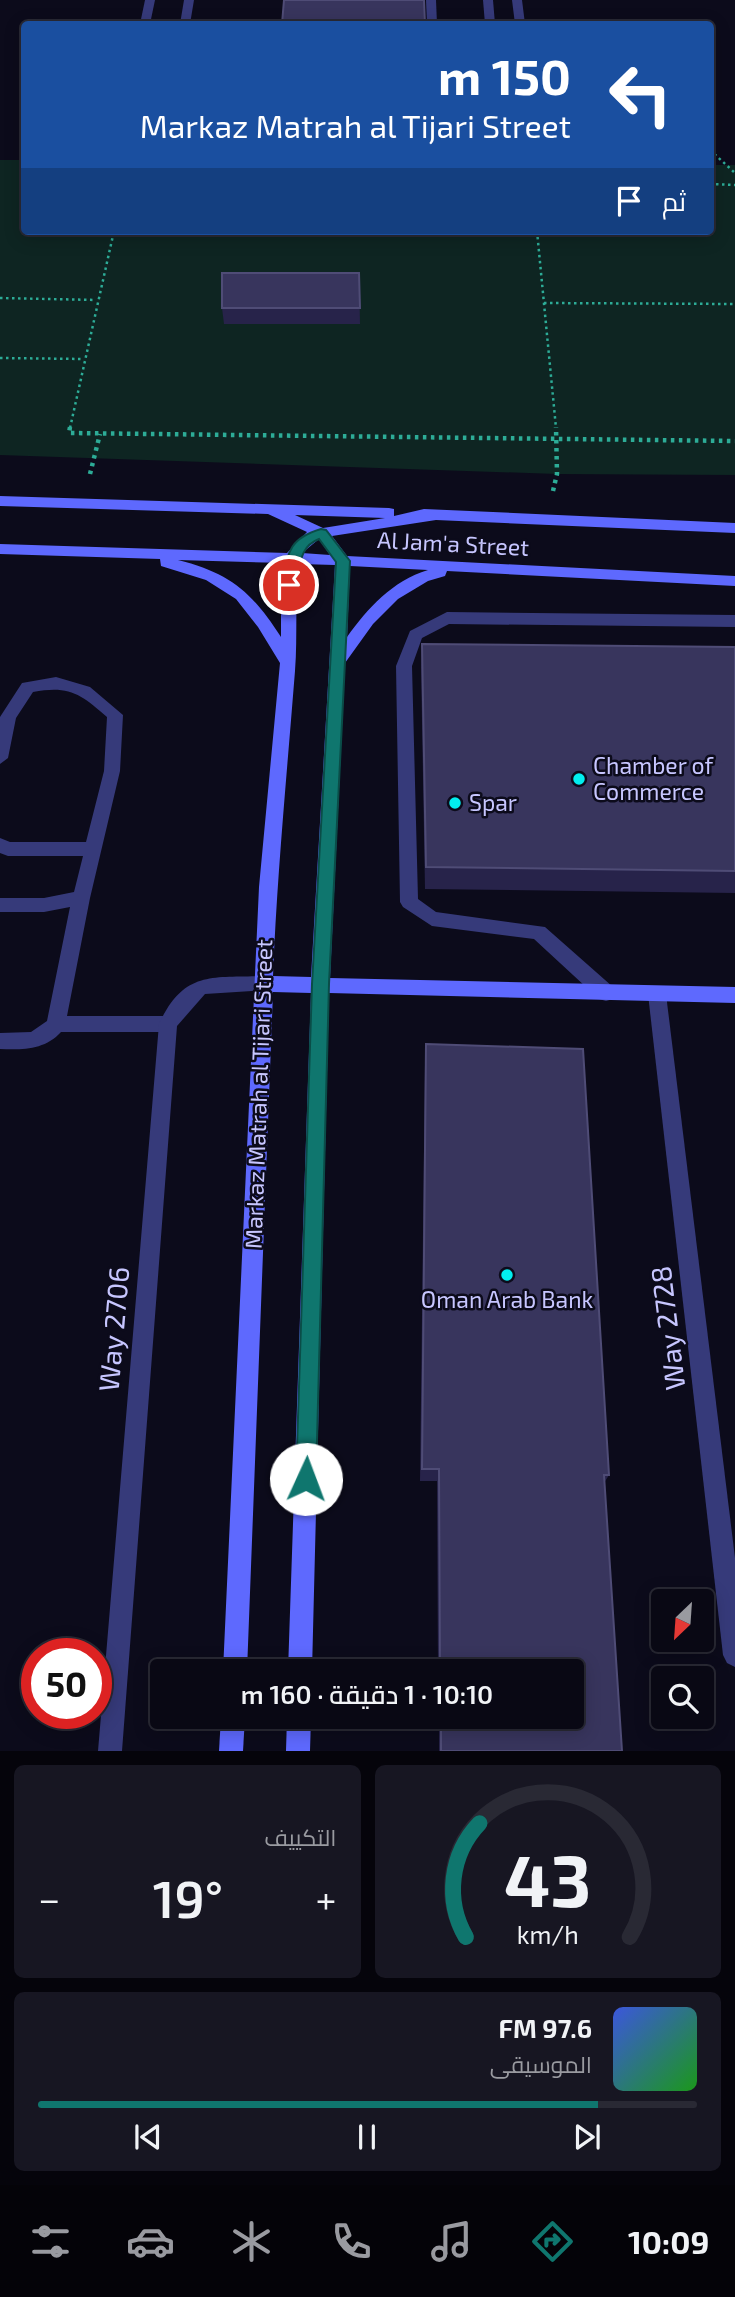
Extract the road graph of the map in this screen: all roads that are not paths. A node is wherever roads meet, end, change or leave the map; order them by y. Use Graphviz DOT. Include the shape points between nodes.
graph roads {
  1 [pos="150,0"];
  2 [pos="189,0"];
  3 [pos="431,0"];
  4 [pos="488,0"];
  5 [pos="517,0"];
  6 [pos="146,21"];
  7 [pos="186,21"];
  8 [pos="432,21"];
  9 [pos="490,21"];
  10 [pos="520,21"];
  11 [pos="0,501"];
  12 [pos="269,509"];
  13 [pos="434,515"];
  14 [pos="735,528"];
  15 [pos="321,533"];
  16 [pos="0,549"];
  17 [pos="118,551"];
  18 [pos="292,558"];
  19 [pos="343,561"];
  20 [pos="463,567"];
  21 [pos="735,581"];
  22 [pos="735,621"];
  23 [pos="288,663"];
  24 [pos="336,664"];
  25 [pos="0,758"];
  26 [pos="0,845"];
  27 [pos="93,849"];
  28 [pos="81,898"];
  29 [pos="0,905"];
  30 [pos="263,984"];
  31 [pos="320,984"];
  32 [pos="606,993"];
  33 [pos="657,994"];
  34 [pos="735,995"];
  35 [pos="56,1024"];
  36 [pos="167,1024"];
  37 [pos="0,1041"];
  38 [pos="735,1655"];
  39 [pos="235,1659"];
  40 [pos="300,1659"];
  41 [pos="232,1729"];
  42 [pos="299,1729"];
  43 [pos="110,1751"];
  44 [pos="231,1751"];
  45 [pos="298,1751"];
  1 -- 6 [label="street"];
  2 -- 7 [label="street"];
  3 -- 8 [label="street"];
  4 -- 9 [label="street"];
  5 -- 10 [label="street"];
  11 -- 12 [label="main road, Al Jam'a Street"];
  12 -- 13 [label="main road, Al Jam'a Street"];
  12 -- 15 [label="main road"];
  13 -- 14 [label="main road, Al Jam'a Street"];
  13 -- 15 [label="main road"];
  15 -- 18 [label="main road" via="309,537"];
  15 -- 19 [label="main road"];
  16 -- 17 [label="main road, Al Jam'a Street"];
  17 -- 18 [label="main road, Al Jam'a Street"];
  17 -- 23 [label="main road" via="198,569 241,593 256,607"];
  18 -- 19 [label="main road, Al Jam'a Street"];
  18 -- 23 [label="main road, Markaz Matrah al Tijari Street"];
  19 -- 20 [label="main road, Al Jam'a Street"];
  19 -- 24 [label="main road"];
  20 -- 21 [label="main road, Al Jam'a Street"];
  20 -- 24 [label="main road" via="420,576 398,592 367,619"];
  22 -- 32 [label="street" via="447,618 416,635 404,666 409,902 432,919 540,932"];
  23 -- 30 [label="main road, Markaz Matrah al Tijari Street"];
  24 -- 31 [label="main road"];
  25 -- 27 [label="street" via="8,718 29,687 57,681 77,687 115,715 112,771"];
  26 -- 27 [label="street" via="8,849"];
  27 -- 28 [label="street"];
  28 -- 29 [label="street" via="44,905"];
  28 -- 35 [label="street"];
  30 -- 31 [label="main road"];
  30 -- 36 [label="street" via="201,986"];
  30 -- 39 [label="main road, Markaz Matrah al Tijari Street"];
  31 -- 32 [label="main road"];
  31 -- 40 [label="main road"];
  32 -- 33 [label="main road"];
  33 -- 34 [label="main road"];
  33 -- 38 [label="street, Way 2728"];
  35 -- 36 [label="street"];
  35 -- 37 [label="street" via="48,1036 34,1041"];
  36 -- 43 [label="street, Way 2706"];
  41 -- 44 [label="main road"];
  42 -- 45 [label="main road"];
}
